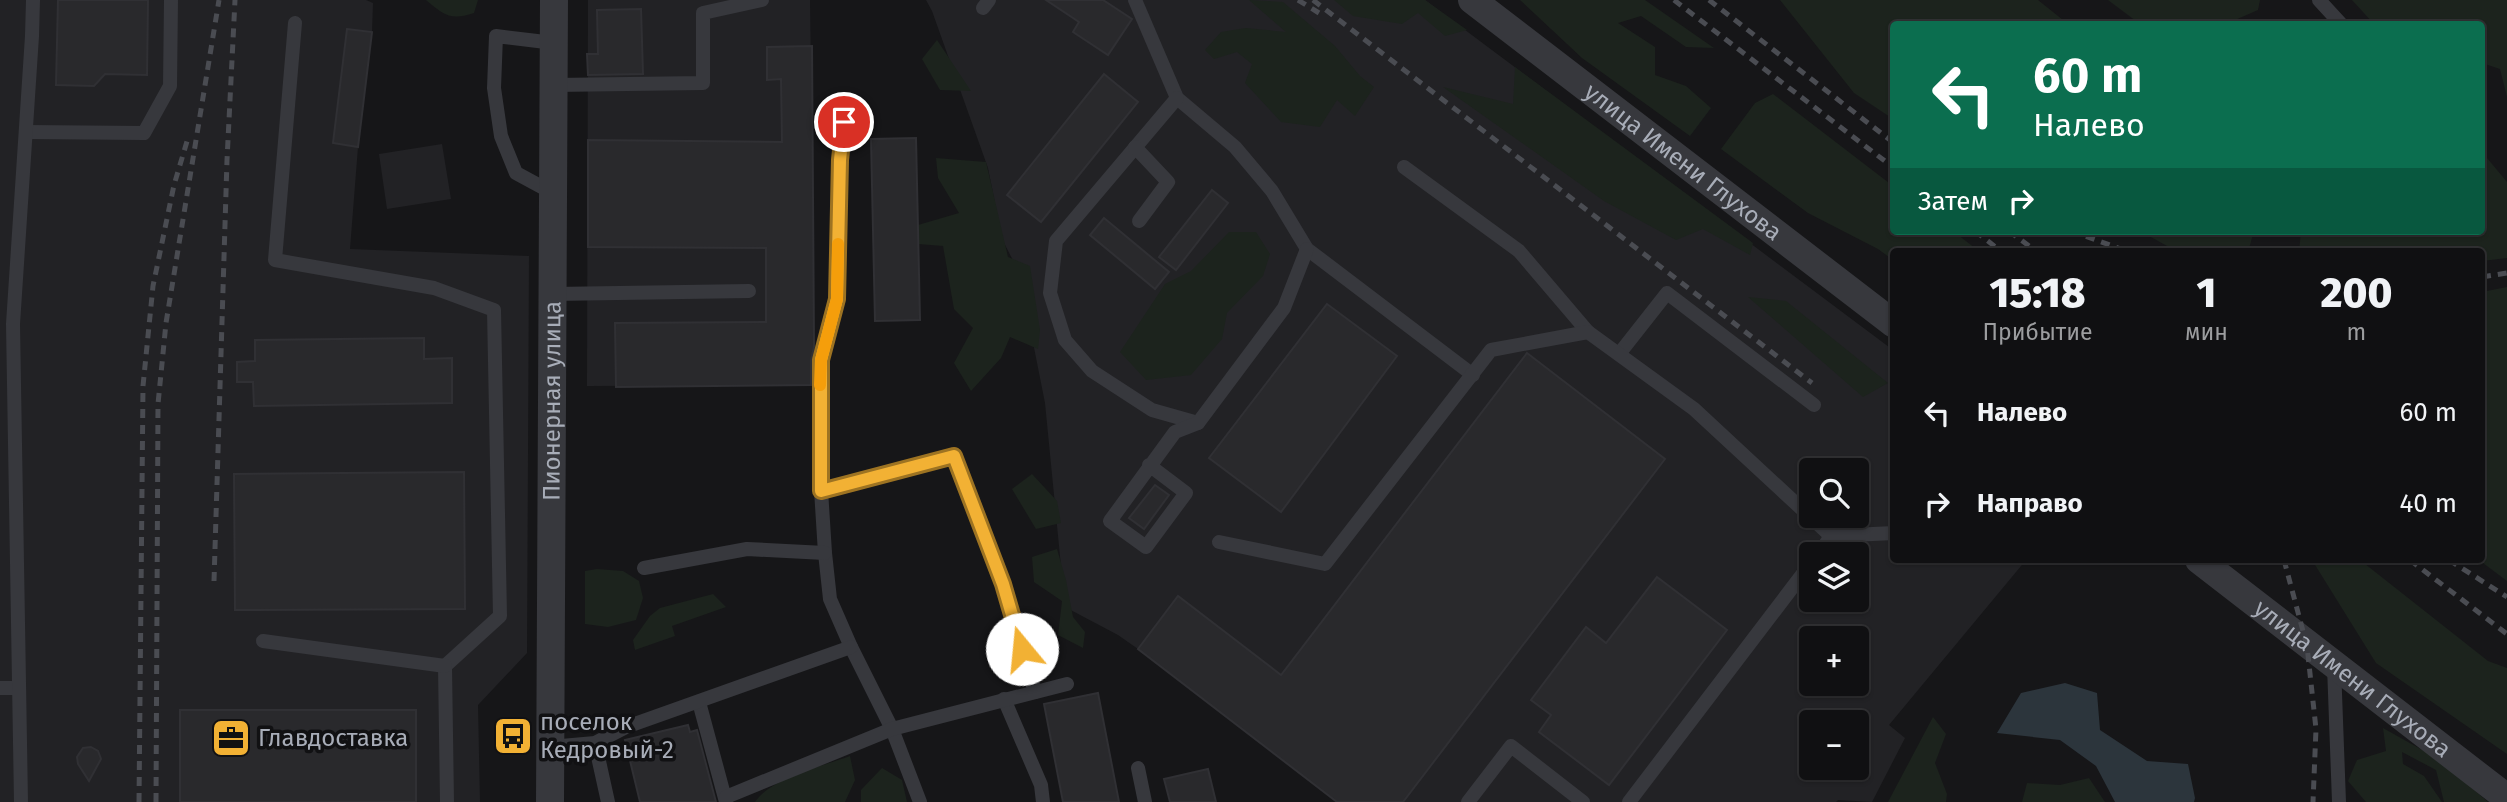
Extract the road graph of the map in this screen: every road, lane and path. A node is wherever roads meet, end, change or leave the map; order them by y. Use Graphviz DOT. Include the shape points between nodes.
graph roads {
  1 [pos="33,0"];
  2 [pos="171,0"];
  3 [pos="554,0"];
  4 [pos="762,0"];
  5 [pos="1135,0"];
  6 [pos="1472,0"];
  7 [pos="2319,0"];
  8 [pos="2338,21"];
  9 [pos="295,23"];
  10 [pos="554,43"];
  11 [pos="554,85"];
  12 [pos="1177,98"];
  13 [pos="846,102"];
  14 [pos="26,132"];
  15 [pos="1135,147"];
  16 [pos="1404,167"];
  17 [pos="553,193"];
  18 [pos="1139,221"];
  19 [pos="1307,249"];
  20 [pos="749,292"];
  21 [pos="553,294"];
  22 [pos="1890,321"];
  23 [pos="6,323"];
  24 [pos="1588,332"];
  25 [pos="1619,354"];
  26 [pos="1473,374"];
  27 [pos="1814,405"];
  28 [pos="1198,423"];
  29 [pos="1149,465"];
  30 [pos="821,491"];
  31 [pos="1890,533"];
  32 [pos="1832,537"];
  33 [pos="1219,542"];
  34 [pos="1828,542"];
  35 [pos="825,553"];
  36 [pos="2203,563"];
  37 [pos="644,568"];
  38 [pos="1799,579"];
  39 [pos="263,641"];
  40 [pos="851,648"];
  41 [pos="2334,665"];
  42 [pos="445,666"];
  43 [pos="1067,684"];
  44 [pos="0,688"];
  45 [pos="19,688"];
  46 [pos="1035,692"];
  47 [pos="1004,699"];
  48 [pos="699,702"];
  49 [pos="892,729"];
  50 [pos="595,743"];
  51 [pos="550,747"];
  52 [pos="1138,768"];
  53 [pos="2507,797"];
  54 [pos="726,799"];
  55 [pos="21,802"];
  56 [pos="447,802"];
  57 [pos="550,802"];
  58 [pos="608,802"];
  59 [pos="920,802"];
  60 [pos="1043,802"];
  61 [pos="1145,802"];
  62 [pos="1468,802"];
  63 [pos="1583,802"];
  64 [pos="1629,802"];
  65 [pos="2339,802"];
  1 -- 14 [label="lane"];
  2 -- 14 [label="lane" via="170,86 144,133"];
  3 -- 10 [label="street, Пионерная улица"];
  4 -- 11 [label="lane" via="703,13 702,83"];
  5 -- 12 [label="lane"];
  6 -- 22 [label="street, улица Имени Глухова"];
  7 -- 8 [label="lane"];
  9 -- 42 [label="lane" via="275,260 434,288 494,310 499,616"];
  10 -- 11 [label="street, Пионерная улица"];
  10 -- 17 [label="lane" via="496,36 494,88 501,136 516,173"];
  11 -- 17 [label="street, Пионерная улица"];
  12 -- 15 [label="lane"];
  12 -- 19 [label="lane" via="1235,147 1272,191"];
  13 -- 30 [label="lane" via="837,299 821,360"];
  14 -- 23 [label="lane"];
  15 -- 18 [label="lane" via="1168,181"];
  15 -- 28 [label="lane" via="1056,241 1050,293 1065,340 1092,371 1152,410"];
  16 -- 24 [label="lane" via="1519,251"];
  17 -- 21 [label="street, Пионерная улица"];
  19 -- 26 [label="lane"];
  19 -- 28 [label="lane" via="1284,308"];
  20 -- 21 [label="lane"];
  21 -- 51 [label="street, Пионерная улица"];
  23 -- 45 [label="lane"];
  24 -- 25 [label="lane"];
  24 -- 26 [label="lane" via="1491,351"];
  25 -- 27 [label="lane" via="1667,293"];
  25 -- 32 [label="lane" via="1694,410"];
  26 -- 33 [label="lane" via="1325,564"];
  28 -- 29 [label="lane" via="1175,432"];
  29 -- 29 [label="lane" via="1110,521 1146,547 1186,493"];
  30 -- 35 [label="lane"];
  30 -- 46 [label="lane" via="954,456 1003,584"];
  31 -- 32 [label="lane"];
  32 -- 34 [label="lane"];
  35 -- 37 [label="lane" via="747,549"];
  35 -- 40 [label="lane" via="830,599"];
  36 -- 41 [label="street, улица Имени Глухова"];
  38 -- 64 [label="lane"];
  39 -- 42 [label="lane"];
  40 -- 48 [label="lane"];
  40 -- 49 [label="lane"];
  41 -- 53 [label="street, улица Имени Глухова"];
  41 -- 65 [label="lane"];
  42 -- 56 [label="lane"];
  43 -- 46 [label="lane"];
  44 -- 45 [label="lane"];
  45 -- 55 [label="lane"];
  46 -- 47 [label="lane"];
  47 -- 49 [label="lane"];
  47 -- 60 [label="lane" via="1041,785"];
  48 -- 50 [label="lane" via="626,727"];
  48 -- 54 [label="lane"];
  49 -- 54 [label="lane"];
  49 -- 59 [label="lane"];
  50 -- 51 [label="lane"];
  50 -- 58 [label="lane"];
  51 -- 57 [label="street, Пионерная улица"];
  52 -- 61 [label="lane"];
  62 -- 63 [label="lane" via="1511,746"];
}
